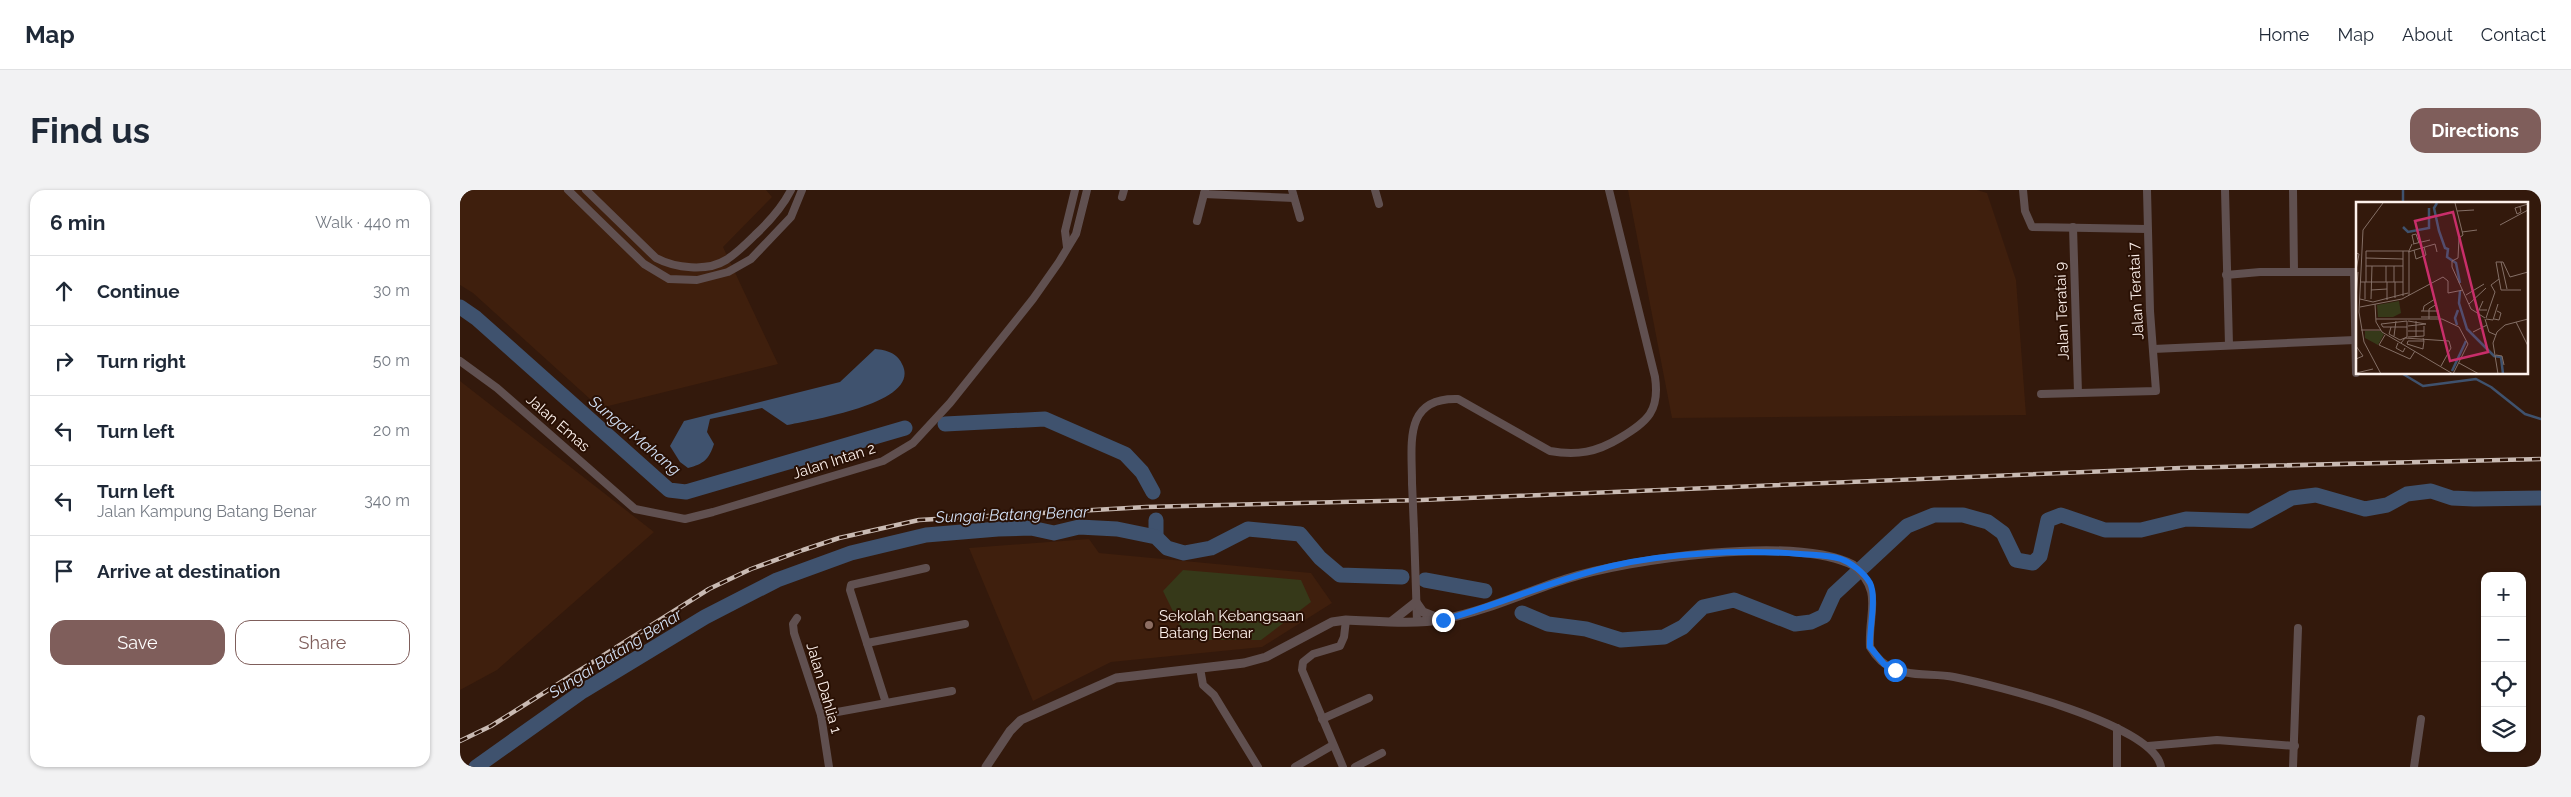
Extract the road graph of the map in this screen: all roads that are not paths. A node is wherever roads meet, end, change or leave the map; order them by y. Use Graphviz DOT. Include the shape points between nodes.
graph roads {
  1 [pos="568,190"];
  2 [pos="586,190"];
  3 [pos="790,190"];
  4 [pos="802,190"];
  5 [pos="1075,190"];
  6 [pos="1087,190"];
  7 [pos="1375,190"];
  8 [pos="1609,190"];
  9 [pos="2023,190"];
  10 [pos="2147,190"];
  11 [pos="2225,190"];
  12 [pos="2292,190"];
  13 [pos="1204,192"];
  14 [pos="1293,194"];
  15 [pos="1379,204"];
  16 [pos="1300,218"];
  17 [pos="1198,221"];
  18 [pos="2072,228"];
  19 [pos="2147,229"];
  20 [pos="1066,247"];
  21 [pos="2294,272"];
  22 [pos="2356,272"];
  23 [pos="2226,275"];
  24 [pos="2355,340"];
  25 [pos="2229,345"];
  26 [pos="2152,349"];
  27 [pos="460,361"];
  28 [pos="2356,373"];
  29 [pos="2078,393"];
  30 [pos="2041,394"];
  31 [pos="635,509"];
  32 [pos="1853,565"];
  33 [pos="926,568"];
  34 [pos="1416,602"];
  35 [pos="798,618"];
  36 [pos="1346,620"];
  37 [pos="1443,620"];
  38 [pos="1392,621"];
  39 [pos="1417,621"];
  40 [pos="965,624"];
  41 [pos="2298,628"];
  42 [pos="867,643"];
  43 [pos="1200,668"];
  44 [pos="952,691"];
  45 [pos="1369,698"];
  46 [pos="886,703"];
  47 [pos="821,715"];
  48 [pos="1322,719"];
  49 [pos="2421,719"];
  50 [pos="2117,728"];
  51 [pos="1333,745"];
  52 [pos="2148,746"];
  53 [pos="2295,746"];
  54 [pos="1382,754"];
  55 [pos="829,767"];
  56 [pos="986,767"];
  57 [pos="1258,767"];
  58 [pos="1295,767"];
  59 [pos="1343,767"];
  60 [pos="1354,767"];
  61 [pos="2117,767"];
  62 [pos="2161,767"];
  63 [pos="2293,767"];
  64 [pos="2414,767"];
  1 -- 4 [label="street" via="644,264 669,279 698,280 728,272 751,259 791,217"];
  2 -- 3 [label="street" via="656,258 669,265 698,266 713,266 740,250 770,220"];
  5 -- 20 [label="street, Jalan Intan 2" via="1065,231"];
  6 -- 20 [label="street, Jalan Intan 2" via="1076,234"];
  7 -- 15 [label="street"];
  8 -- 34 [label="street, bridge" via="1655,376 1657,393 1649,416 1642,425 1602,448 1564,454 1550,451 1458,399 1433,402 1419,413 1413,425 1412,483"];
  9 -- 18 [label="street" via="2025,211 2032,227"];
  10 -- 19 [label="street, Jalan Teratai 7"];
  11 -- 23 [label="street"];
  12 -- 21 [label="street"];
  13 -- 14 [label="street"];
  13 -- 17 [label="street"];
  14 -- 16 [label="street"];
  18 -- 19 [label="street"];
  18 -- 29 [label="street, Jalan Teratai 9"];
  19 -- 26 [label="street, Jalan Teratai 7"];
  20 -- 31 [label="street, Jalan Intan 2" via="1060,262 1033,299 950,403 913,443 900,452 883,461 823,480 685,518"];
  21 -- 22 [label="street"];
  21 -- 23 [label="street"];
  22 -- 24 [label="street"];
  23 -- 25 [label="street"];
  24 -- 25 [label="street"];
  24 -- 28 [label="street"];
  25 -- 26 [label="street"];
  26 -- 29 [label="street, Jalan Teratai 7" via="2156,391"];
  27 -- 31 [label="street, Jalan Emas" via="497,388"];
  29 -- 30 [label="street"];
  32 -- 37 [label="street" via="1841,559 1771,552 1624,563 1567,578"];
  32 -- 50 [label="street" via="1870,584 1873,594 1870,647 1884,664 1911,674 1953,677 2057,704"];
  33 -- 42 [label="street" via="851,585"];
  34 -- 37 [label="street" via="1423,612"];
  34 -- 38 [label="street"];
  34 -- 39 [label="street"];
  35 -- 47 [label="street, Jalan Dahlia 1" via="793,624 794,633"];
  36 -- 38 [label="street"];
  36 -- 43 [label="street" via="1332,622 1266,657"];
  36 -- 48 [label="street" via="1340,646 1313,654 1303,662 1302,670"];
  37 -- 39 [label="street"];
  38 -- 39 [label="street"];
  40 -- 42 [label="street"];
  41 -- 53 [label="street"];
  42 -- 46 [label="street"];
  43 -- 56 [label="street" via="1116,678 1031,715 1010,731"];
  43 -- 57 [label="street" via="1203,685 1214,695"];
  44 -- 46 [label="street"];
  45 -- 48 [label="street"];
  46 -- 47 [label="street"];
  47 -- 55 [label="street, Jalan Dahlia 1"];
  48 -- 51 [label="street"];
  49 -- 64 [label="street"];
  50 -- 52 [label="street"];
  50 -- 61 [label="street"];
  51 -- 58 [label="street"];
  51 -- 59 [label="street"];
  52 -- 53 [label="street" via="2217,740"];
  52 -- 62 [label="street"];
  53 -- 63 [label="street"];
  54 -- 60 [label="street"];
}
